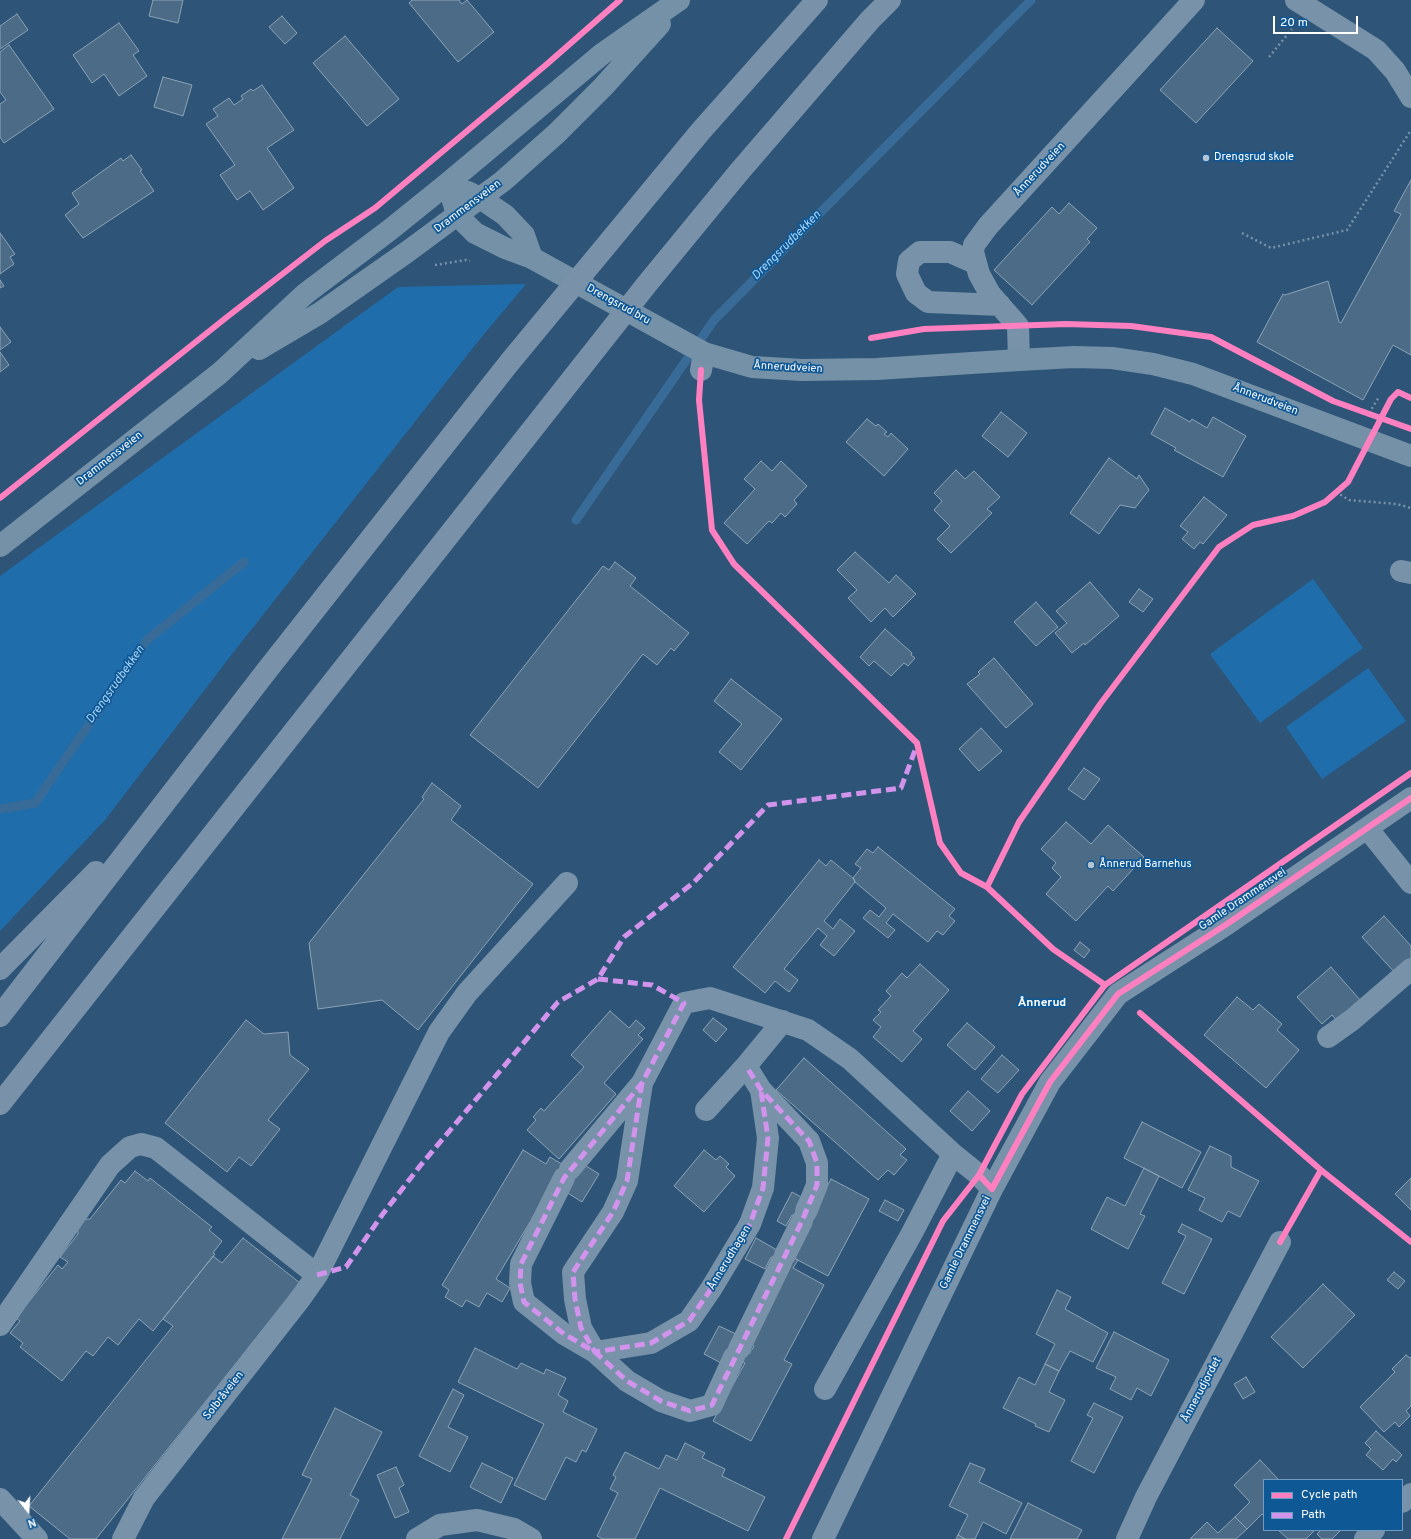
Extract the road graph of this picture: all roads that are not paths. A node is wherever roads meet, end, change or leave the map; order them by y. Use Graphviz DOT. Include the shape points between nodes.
graph roads {
  1 [pos="679,0"];
  2 [pos="682,0"];
  3 [pos="817,0"];
  4 [pos="890,0"];
  5 [pos="1194,0"];
  6 [pos="1302,4"];
  7 [pos="1411,97"];
  8 [pos="448,183"];
  9 [pos="480,198"];
  10 [pos="457,215"];
  11 [pos="532,258"];
  12 [pos="975,263"];
  13 [pos="1000,305"];
  14 [pos="1018,360"];
  15 [pos="702,361"];
  16 [pos="220,373"];
  17 [pos="1411,456"];
  18 [pos="0,546"];
  19 [pos="1411,798"];
  20 [pos="164,805"];
  21 [pos="1367,828"];
  22 [pos="567,883"];
  23 [pos="1411,883"];
  24 [pos="0,969"];
  25 [pos="1411,969"];
  26 [pos="0,1016"];
  27 [pos="783,1021"];
  28 [pos="1328,1037"];
  29 [pos="746,1066"];
  30 [pos="642,1083"];
  31 [pos="761,1090"];
  32 [pos="0,1104"];
  33 [pos="706,1110"];
  34 [pos="953,1154"];
  35 [pos="992,1190"];
  36 [pos="1280,1242"];
  37 [pos="317,1275"];
  38 [pos="0,1324"];
  39 [pos="595,1352"];
  40 [pos="825,1389"];
  41 [pos="1411,1494"];
  42 [pos="0,1499"];
  43 [pos="1403,1501"];
  44 [pos="1373,1531"];
  45 [pos="37,1539"];
  46 [pos="123,1539"];
  47 [pos="417,1539"];
  48 [pos="531,1539"];
  49 [pos="823,1539"];
  50 [pos="1127,1539"];
  51 [pos="1365,1539"];
  1 -- 8 [label="main road, Drammensveien" via="602,54"];
  2 -- 9 [label="main road, Drammensveien" via="603,87 557,133"];
  3 -- 20 [label="highway" via="700,132 509,363"];
  4 -- 32 [label="highway" via="738,172 647,284"];
  5 -- 12 [label="street, Ånnerudveien" via="988,226 974,245"];
  6 -- 7 [label="street" via="1376,50 1395,71"];
  8 -- 9 [label="main road"];
  8 -- 10 [label="main road"];
  8 -- 16 [label="main road, Drammensveien" via="305,294"];
  9 -- 10 [label="main road, Drammensveien"];
  9 -- 11 [label="main road" via="505,215 524,235"];
  10 -- 11 [label="main road, Drengsrud bru" via="475,233"];
  10 -- 16 [label="main road, Drammensveien" via="320,313"];
  11 -- 15 [label="main road, Drengsrud bru"];
  12 -- 13 [label="street, Ånnerudveien" via="990,294"];
  12 -- 13 [label="street" via="950,252 920,252 909,261 907,274 916,293 928,302"];
  13 -- 14 [label="street, Ånnerudveien" via="1018,326"];
  14 -- 15 [label="main road, Ånnerudveien" via="877,369 802,370"];
  14 -- 17 [label="main road, Ånnerudveien" via="1112,358 1153,364 1200,377"];
  16 -- 18 [label="main road, Drammensveien"];
  19 -- 21 [label="street, Gamle Drammensvei"];
  20 -- 24 [label="highway"];
  20 -- 26 [label="highway"];
  21 -- 23 [label="street"];
  21 -- 35 [label="street, Gamle Drammensvei" via="1227,924 1118,994 1050,1082"];
  22 -- 37 [label="street, Solbråveien" via="467,993 439,1032"];
  25 -- 28 [label="street" via="1352,1020"];
  27 -- 29 [label="street"];
  27 -- 30 [label="street, Ånnerudhagen" via="710,998 684,1003"];
  27 -- 34 [label="street, Ånnerudhagen" via="808,1030 850,1059"];
  29 -- 31 [label="street, Ånnerudhagen"];
  29 -- 33 [label="street"];
  30 -- 39 [label="street, Ånnerudhagen" via="627,1181 614,1212 573,1272 581,1328"];
  30 -- 39 [label="street, Ånnerudhagen" via="567,1173 521,1264 520,1283 524,1302 564,1334"];
  31 -- 39 [label="street, Ånnerudhagen" via="768,1138 763,1188 750,1224 711,1289 689,1321 651,1343"];
  31 -- 39 [label="street, Ånnerudhagen" via="809,1141 817,1162 817,1185 712,1405 690,1411 661,1401 627,1381"];
  34 -- 35 [label="street, Ånnerudhagen" via="979,1175"];
  34 -- 40 [label="street"];
  35 -- 49 [label="street, Gamle Drammensvei"];
  36 -- 50 [label="street, Ånnerudjordet" via="1146,1497"];
  37 -- 38 [label="street" via="156,1148 141,1144 130,1147 110,1165"];
  37 -- 46 [label="street, Solbråveien" via="144,1498"];
  41 -- 43 [label="street"];
  42 -- 45 [label="street"];
  44 -- 51 [label="street"];
  47 -- 48 [label="street" via="440,1526 477,1520 514,1529"];
}
